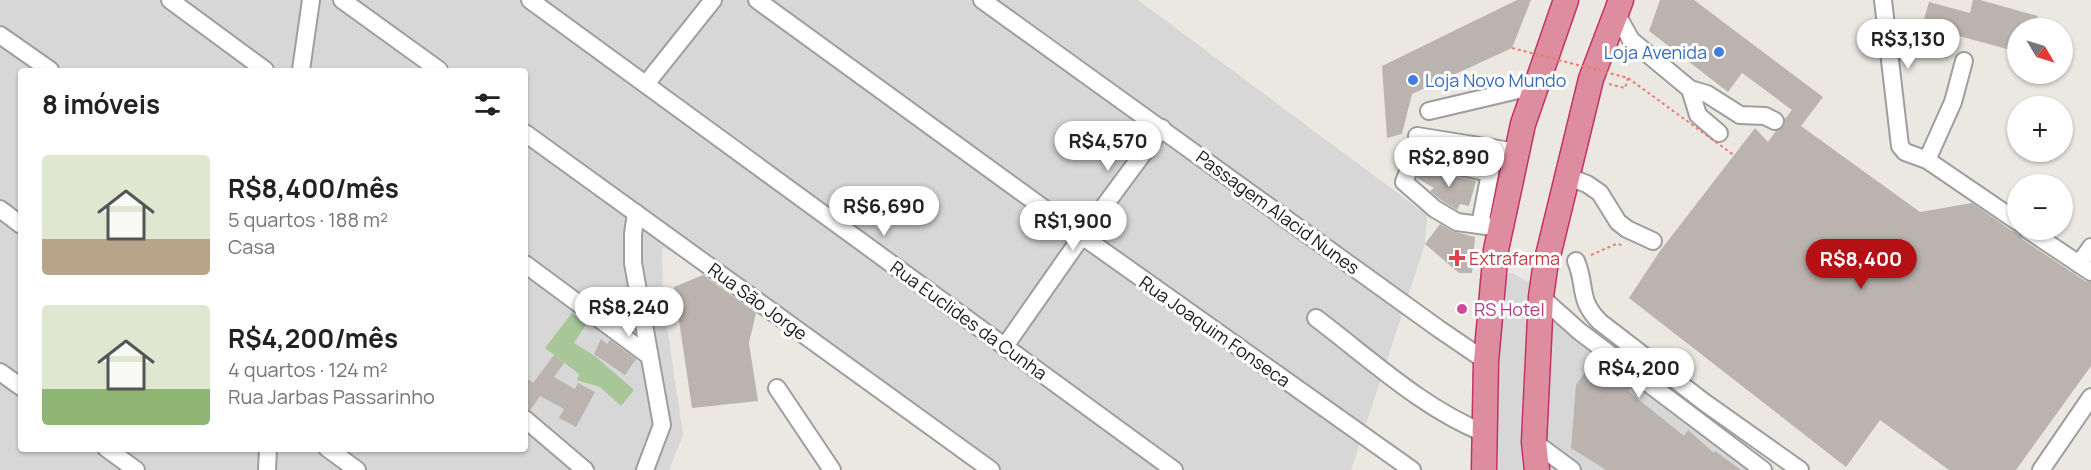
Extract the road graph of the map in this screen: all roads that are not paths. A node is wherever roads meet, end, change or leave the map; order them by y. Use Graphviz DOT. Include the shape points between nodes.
graph roads {
  1 [pos="170,0"];
  2 [pos="311,0"];
  3 [pos="342,0"];
  4 [pos="530,0"];
  5 [pos="713,0"];
  6 [pos="758,0"];
  7 [pos="982,0"];
  8 [pos="1566,0"];
  9 [pos="1883,0"];
  10 [pos="1619,6"];
  11 [pos="0,36"];
  12 [pos="1964,61"];
  13 [pos="47,68"];
  14 [pos="262,68"];
  15 [pos="301,68"];
  16 [pos="436,68"];
  17 [pos="646,84"];
  18 [pos="1536,86"];
  19 [pos="1690,89"];
  20 [pos="1429,111"];
  21 [pos="1776,121"];
  22 [pos="1162,128"];
  23 [pos="1719,133"];
  24 [pos="528,135"];
  25 [pos="1417,135"];
  26 [pos="1517,152"];
  27 [pos="1927,160"];
  28 [pos="1566,176"];
  29 [pos="0,209"];
  30 [pos="636,213"];
  31 [pos="2007,215"];
  32 [pos="18,223"];
  33 [pos="1491,226"];
  34 [pos="1082,236"];
  35 [pos="2043,240"];
  36 [pos="1653,241"];
  37 [pos="2091,247"];
  38 [pos="1576,261"];
  39 [pos="528,266"];
  40 [pos="2085,268"];
  41 [pos="1541,297"];
  42 [pos="1316,318"];
  43 [pos="1005,346"];
  44 [pos="648,355"];
  45 [pos="1486,361"];
  46 [pos="0,372"];
  47 [pos="18,385"];
  48 [pos="777,388"];
  49 [pos="2091,397"];
  50 [pos="528,422"];
  51 [pos="1484,433"];
  52 [pos="1534,442"];
  53 [pos="111,452"];
  54 [pos="268,452"];
  55 [pos="332,452"];
  56 [pos="2043,469"];
  57 [pos="136,470"];
  58 [pos="267,470"];
  59 [pos="357,470"];
  60 [pos="585,470"];
  61 [pos="645,470"];
  62 [pos="832,470"];
  63 [pos="992,470"];
  64 [pos="1174,470"];
  65 [pos="1412,470"];
  66 [pos="1484,470"];
  67 [pos="1537,470"];
  68 [pos="1572,470"];
  69 [pos="1763,470"];
  70 [pos="1800,470"];
  1 -- 14 [label="street"];
  2 -- 15 [label="street"];
  3 -- 16 [label="street"];
  4 -- 17 [label="street, Rua Euclides da Cunha"];
  5 -- 17 [label="street"];
  6 -- 34 [label="street, Rua Joaquim Fonseca"];
  7 -- 22 [label="street, Passagem Alacid Nunes"];
  8 -- 18 [label="highway"];
  9 -- 27 [label="street" via="1900,146 1905,152"];
  10 -- 19 [label="street" via="1631,40"];
  10 -- 28 [label="highway" via="1590,80"];
  11 -- 13 [label="street"];
  12 -- 27 [label="street" via="1953,102"];
  17 -- 43 [label="street, Rua Euclides da Cunha"];
  18 -- 20 [label="street"];
  18 -- 26 [label="highway"];
  19 -- 21 [label="street" via="1707,94 1740,115 1765,116"];
  19 -- 23 [label="street" via="1698,115"];
  22 -- 34 [label="street"];
  22 -- 45 [label="street, Passagem Alacid Nunes"];
  24 -- 30 [label="street, Rua São Jorge"];
  25 -- 26 [label="street"];
  26 -- 33 [label="highway"];
  27 -- 31 [label="street"];
  28 -- 36 [label="street" via="1600,193 1627,230"];
  28 -- 41 [label="highway"];
  29 -- 32 [label="street"];
  30 -- 44 [label="street" via="633,263"];
  30 -- 63 [label="street, Rua São Jorge"];
  33 -- 33 [label="street" via="1457,222 1404,182 1414,157 1490,173"];
  33 -- 45 [label="highway" via="1496,249"];
  34 -- 43 [label="street"];
  34 -- 65 [label="street, Rua Joaquim Fonseca"];
  35 -- 40 [label="street"];
  37 -- 40 [label="street"];
  38 -- 70 [label="street" via="1582,294 1600,322"];
  39 -- 44 [label="street"];
  41 -- 52 [label="highway"];
  41 -- 69 [label="street" via="1579,331"];
  42 -- 51 [label="street" via="1426,402 1457,422"];
  43 -- 64 [label="street, Rua Euclides da Cunha"];
  44 -- 61 [label="street" via="662,425"];
  45 -- 51 [label="highway"];
  46 -- 47 [label="street"];
  48 -- 62 [label="street"];
  49 -- 56 [label="street"];
  50 -- 60 [label="street"];
  51 -- 66 [label="highway"];
  52 -- 67 [label="highway"];
  52 -- 68 [label="street"];
  53 -- 57 [label="street"];
  54 -- 58 [label="street"];
  55 -- 59 [label="street"];
}
